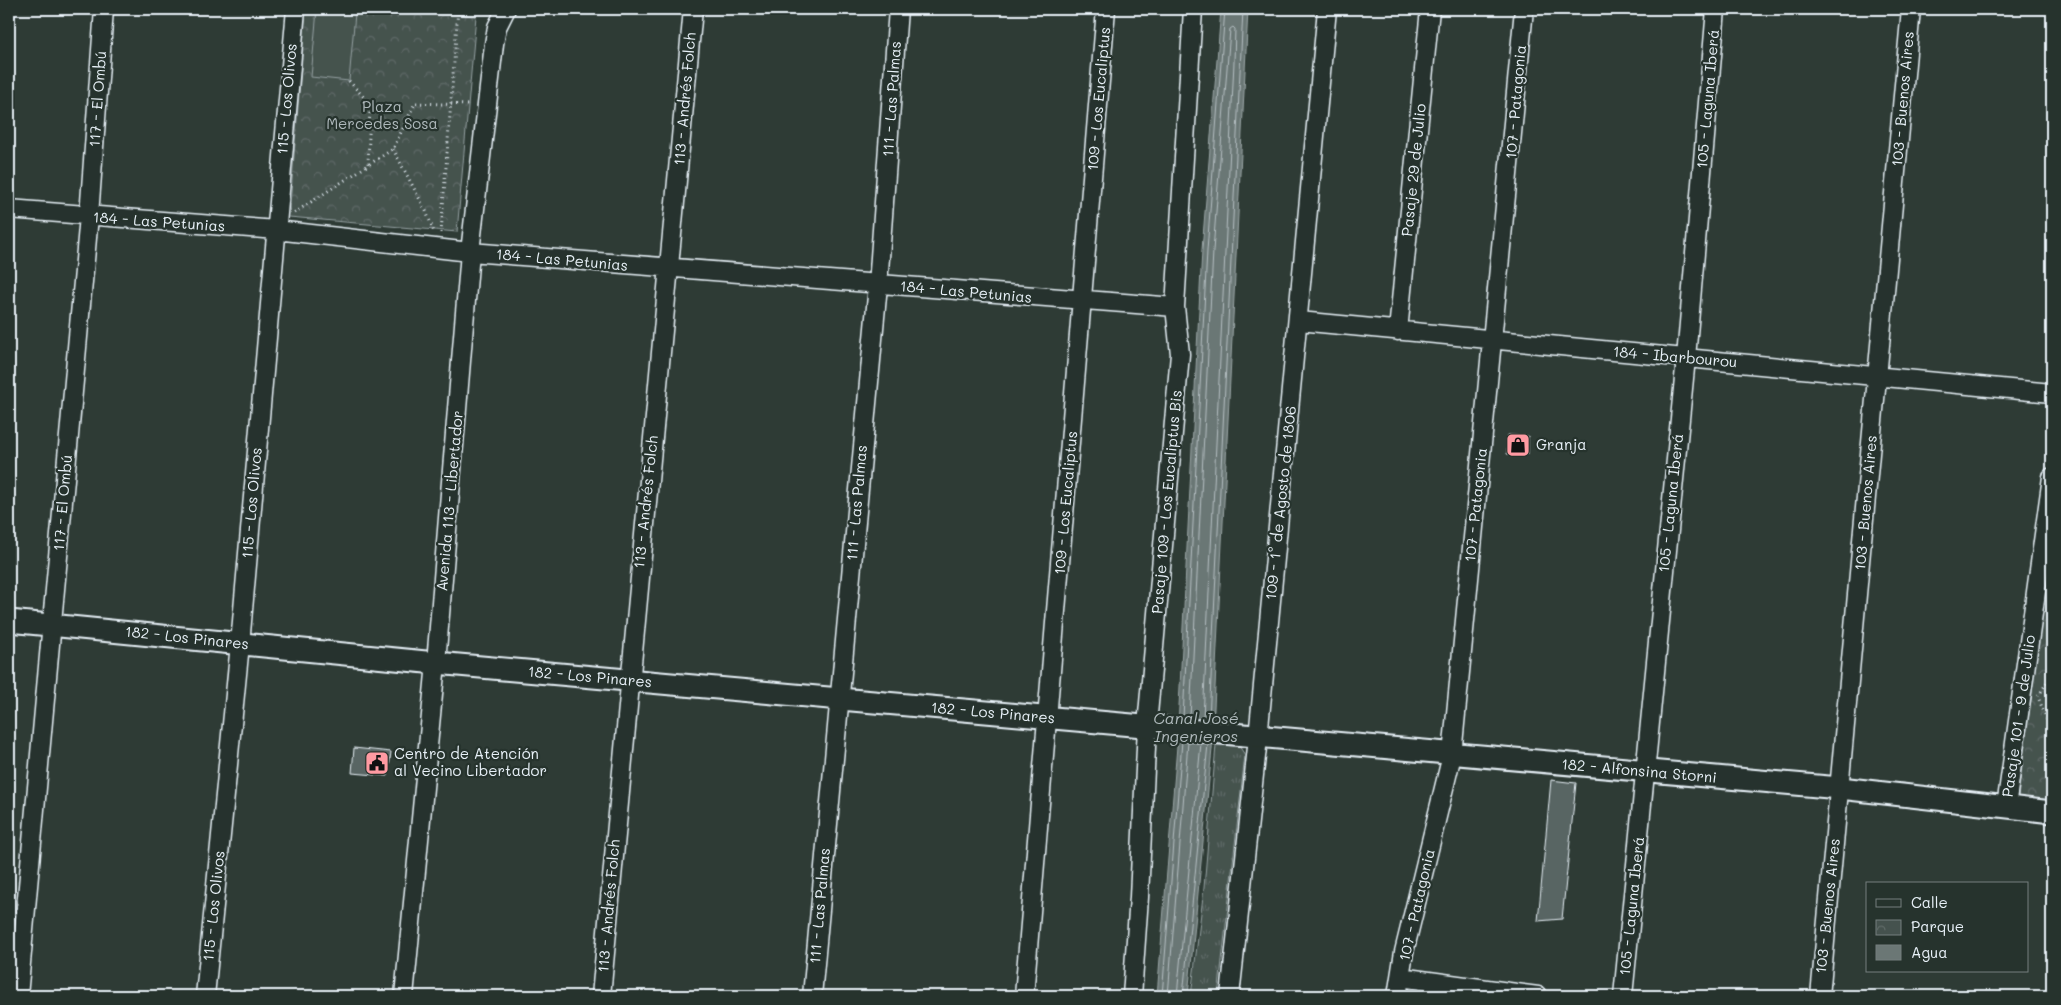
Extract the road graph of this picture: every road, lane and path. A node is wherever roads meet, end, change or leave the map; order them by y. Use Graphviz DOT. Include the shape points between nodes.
graph roads {
  1 [pos="104,9"];
  2 [pos="296,9"];
  3 [pos="458,9"];
  4 [pos="506,9"];
  5 [pos="693,9"];
  6 [pos="898,9"];
  7 [pos="1106,9"];
  8 [pos="1192,9"];
  9 [pos="1327,9"];
  10 [pos="1430,9"];
  11 [pos="1524,9"];
  12 [pos="1716,9"];
  13 [pos="1911,9"];
  14 [pos="349,81"];
  15 [pos="450,104"];
  16 [pos="486,106"];
  17 [pos="393,149"];
  18 [pos="368,165"];
  19 [pos="9,209"];
  20 [pos="89,216"];
  21 [pos="276,230"];
  22 [pos="440,248"];
  23 [pos="470,252"];
  24 [pos="669,268"];
  25 [pos="878,285"];
  26 [pos="1083,301"];
  27 [pos="1175,307"];
  28 [pos="1299,320"];
  29 [pos="1398,330"];
  30 [pos="1493,341"];
  31 [pos="1686,358"];
  32 [pos="1878,375"];
  33 [pos="2052,393"];
  34 [pos="2052,477"];
  35 [pos="9,621"];
  36 [pos="52,625"];
  37 [pos="240,644"];
  38 [pos="436,663"];
  39 [pos="2052,674"];
  40 [pos="629,680"];
  41 [pos="838,699"];
  42 [pos="1048,718"];
  43 [pos="1147,726"];
  44 [pos="1226,733"];
  45 [pos="2052,733"];
  46 [pos="1258,738"];
  47 [pos="1452,755"];
  48 [pos="1645,772"];
  49 [pos="1840,788"];
  50 [pos="2006,807"];
  51 [pos="2052,812"];
  52 [pos="1400,977"];
  53 [pos="18,996"];
  54 [pos="205,996"];
  55 [pos="404,996"];
  56 [pos="601,996"];
  57 [pos="812,996"];
  58 [pos="1024,996"];
  59 [pos="1132,996"];
  60 [pos="1230,996"];
  61 [pos="1397,996"];
  62 [pos="1538,996"];
  63 [pos="1623,996"];
  64 [pos="1820,996"];
  1 -- 20 [label="street, 117 - El Ombú"];
  2 -- 21 [label="street, 115 - Los Olivos"];
  3 -- 15 [label="path"];
  4 -- 16 [label="street, Avenida 113 - Libertador" via="497,27"];
  5 -- 24 [label="street, 113 - Andrés Folch"];
  6 -- 25 [label="street, 111 - Las Palmas"];
  7 -- 26 [label="street, 109 - Los Eucaliptus"];
  8 -- 27 [label="street, Pasaje 109 - Los Eucaliptus Bis"];
  9 -- 28 [label="street, 109 - 1° de Agosto de 1806"];
  10 -- 29 [label="street, Pasaje 29 de Julio"];
  11 -- 30 [label="street, 107 - Patagonia"];
  12 -- 31 [label="street, 105 - Laguna Iberá"];
  13 -- 32 [label="street, 103 - Buenos Aires"];
  14 -- 18 [label="path" via="370,104"];
  15 -- 16 [label="path"];
  15 -- 17 [label="path" via="415,103"];
  15 -- 22 [label="path"];
  16 -- 23 [label="street, Avenida 113 - Libertador"];
  17 -- 18 [label="path"];
  17 -- 22 [label="path" via="426,211"];
  18 -- 21 [label="path" via="288,217"];
  19 -- 20 [label="street, 184 - Las Petunias"];
  20 -- 21 [label="street, 184 - Las Petunias"];
  20 -- 36 [label="street, 117 - El Ombú"];
  21 -- 22 [label="street, 184 - Las Petunias"];
  21 -- 37 [label="street, 115 - Los Olivos"];
  22 -- 23 [label="street, 184 - Las Petunias"];
  23 -- 24 [label="street, 184 - Las Petunias"];
  23 -- 38 [label="street, Avenida 113 - Libertador"];
  24 -- 25 [label="street, 184 - Las Petunias"];
  24 -- 40 [label="street, 113 - Andrés Folch"];
  25 -- 26 [label="street, 184 - Las Petunias"];
  25 -- 41 [label="street, 111 - Las Palmas"];
  26 -- 27 [label="street, 184 - Las Petunias"];
  26 -- 42 [label="street, 109 - Los Eucaliptus"];
  27 -- 43 [label="street, Pasaje 109 - Los Eucaliptus Bis" via="1180,354"];
  28 -- 29 [label="street, 184 - Ibarbourou"];
  28 -- 46 [label="street, 109 - 1° de Agosto de 1806"];
  29 -- 30 [label="street, 184 - Ibarbourou"];
  30 -- 31 [label="street, 184 - Ibarbourou"];
  30 -- 47 [label="street, 107 - Patagonia"];
  31 -- 32 [label="street, 184 - Ibarbourou"];
  31 -- 48 [label="street, 105 - Laguna Iberá"];
  32 -- 33 [label="street, 184 - Ibarbourou"];
  32 -- 49 [label="street, 103 - Buenos Aires"];
  34 -- 50 [label="street, Pasaje 101 - 9 de Julio"];
  35 -- 36 [label="street, 182 - Los Pinares"];
  36 -- 37 [label="street, 182 - Los Pinares"];
  36 -- 53 [label="street, 117 - El Ombú"];
  37 -- 38 [label="street, 182 - Los Pinares"];
  37 -- 54 [label="street, 115 - Los Olivos"];
  38 -- 40 [label="street, 182 - Los Pinares"];
  38 -- 55 [label="street, Avenida 113 - Libertador"];
  39 -- 45 [label="path" via="2038,697"];
  40 -- 41 [label="street, 182 - Los Pinares"];
  40 -- 56 [label="street, 113 - Andrés Folch"];
  41 -- 42 [label="street, 182 - Los Pinares"];
  41 -- 57 [label="street, 111 - Las Palmas"];
  42 -- 43 [label="street, 182 - Los Pinares"];
  42 -- 58 [label="street, 109 - Los Eucaliptus"];
  43 -- 44 [label="street, 182 - Los Pinares"];
  43 -- 59 [label="street, Pasaje 109 - Los Eucaliptus Bis"];
  44 -- 46 [label="street, 182 - Alfonsina Storni"];
  46 -- 47 [label="street, 182 - Alfonsina Storni"];
  46 -- 60 [label="street, 109 - 1° de Agosto de 1806"];
  47 -- 48 [label="street, 182 - Alfonsina Storni"];
  47 -- 52 [label="street, 107 - Patagonia"];
  48 -- 49 [label="street, 182 - Alfonsina Storni"];
  48 -- 63 [label="street, 105 - Laguna Iberá"];
  49 -- 50 [label="street, 182 - Alfonsina Storni"];
  49 -- 64 [label="street, 103 - Buenos Aires"];
  50 -- 51 [label="street, 182 - Alfonsina Storni"];
  52 -- 61 [label="street, 107 - Patagonia"];
  52 -- 62 [label="street"];
}
